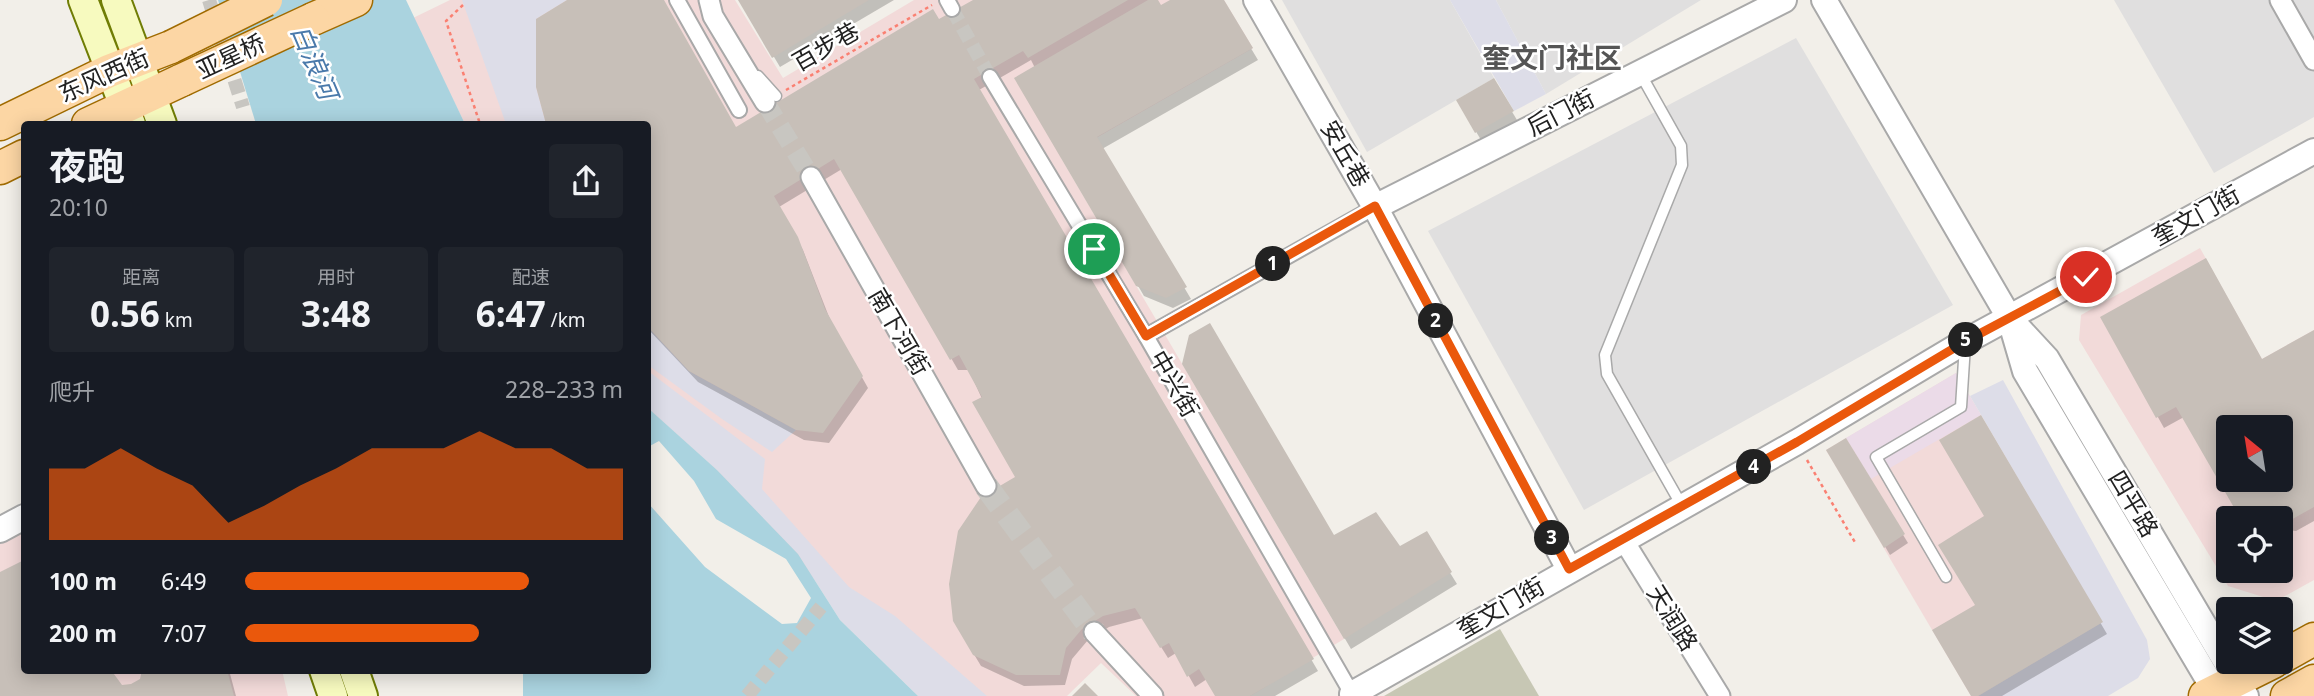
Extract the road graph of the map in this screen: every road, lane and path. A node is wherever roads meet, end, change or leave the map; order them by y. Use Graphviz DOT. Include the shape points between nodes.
graph roads {
  1 [pos="83,0"];
  2 [pos="116,0"];
  3 [pos="266,0"];
  4 [pos="356,0"];
  5 [pos="677,0"];
  6 [pos="1256,0"];
  7 [pos="1784,0"];
  8 [pos="1824,0"];
  9 [pos="2280,0"];
  10 [pos="947,3"];
  11 [pos="463,5"];
  12 [pos="709,5"];
  13 [pos="171,47"];
  14 [pos="140,60"];
  15 [pos="2314,60"];
  16 [pos="109,71"];
  17 [pos="1640,73"];
  18 [pos="990,77"];
  19 [pos="182,80"];
  20 [pos="771,99"];
  21 [pos="135,108"];
  22 [pos="739,110"];
  23 [pos="97,121"];
  24 [pos="157,121"];
  25 [pos="479,121"];
  26 [pos="0,124"];
  27 [pos="2314,151"];
  28 [pos="21,158"];
  29 [pos="0,168"];
  30 [pos="811,177"];
  31 [pos="1375,206"];
  32 [pos="2010,318"];
  33 [pos="1146,336"];
  34 [pos="1966,341"];
  35 [pos="1797,442"];
  36 [pos="986,486"];
  37 [pos="1682,507"];
  38 [pos="21,519"];
  39 [pos="0,530"];
  40 [pos="1624,541"];
  41 [pos="1856,544"];
  42 [pos="1569,569"];
  43 [pos="1946,577"];
  44 [pos="1094,632"];
  45 [pos="2314,639"];
  46 [pos="2293,650"];
  47 [pos="325,674"];
  48 [pos="355,674"];
  49 [pos="2254,674"];
  50 [pos="2314,681"];
  51 [pos="2226,692"];
  52 [pos="1350,695"];
  53 [pos="333,696"];
  54 [pos="363,696"];
  55 [pos="1153,696"];
  56 [pos="1720,696"];
  57 [pos="2287,696"];
  1 -- 16 [label="main road"];
  2 -- 14 [label="main road"];
  3 -- 13 [label="main road, 亚星桥, bridge"];
  4 -- 19 [label="main road, 亚星桥, bridge"];
  5 -- 22 [label="street"];
  6 -- 31 [label="street, 安丘巷"];
  7 -- 17 [label="street, 后门街"];
  8 -- 32 [label="street, 四平路"];
  9 -- 15 [label="street"];
  10 -- 20 [label="path, 百步巷"];
  11 -- 25 [label="path" via="446,21"];
  12 -- 20 [label="street" via="732,47"];
  13 -- 14 [label="main road, 东风西街"];
  14 -- 16 [label="main road, 东风西街"];
  14 -- 21 [label="main road"];
  16 -- 21 [label="main road"];
  16 -- 26 [label="main road, 东风西街"];
  17 -- 31 [label="street, 后门街"];
  17 -- 37 [label="lane" via="1681,146 1682,166 1605,355 1607,374"];
  18 -- 33 [label="street, 中兴街"];
  19 -- 21 [label="main road, 东风西街"];
  21 -- 23 [label="main road, 东风西街"];
  21 -- 24 [label="main road"];
  27 -- 32 [label="street, 奎文门街"];
  28 -- 29 [label="main road"];
  30 -- 36 [label="street, 南下河街"];
  31 -- 33 [label="street"];
  31 -- 42 [label="street, 安丘巷"];
  32 -- 34 [label="street, 奎文门街"];
  32 -- 51 [label="street, 四平路" via="2047,359"];
  33 -- 52 [label="street, 中兴街"];
  34 -- 35 [label="street, 奎文门街"];
  34 -- 43 [label="lane" via="1961,407 1876,457"];
  35 -- 37 [label="street, 奎文门街"];
  35 -- 41 [label="path"];
  37 -- 40 [label="street, 奎文门街"];
  38 -- 39 [label="street"];
  40 -- 42 [label="street, 奎文门街"];
  40 -- 56 [label="street, 天润路"];
  42 -- 52 [label="street, 奎文门街"];
  44 -- 55 [label="street"];
  45 -- 46 [label="main road"];
  47 -- 53 [label="main road"];
  48 -- 54 [label="main road"];
  49 -- 51 [label="main road"];
  50 -- 57 [label="main road"];
}
